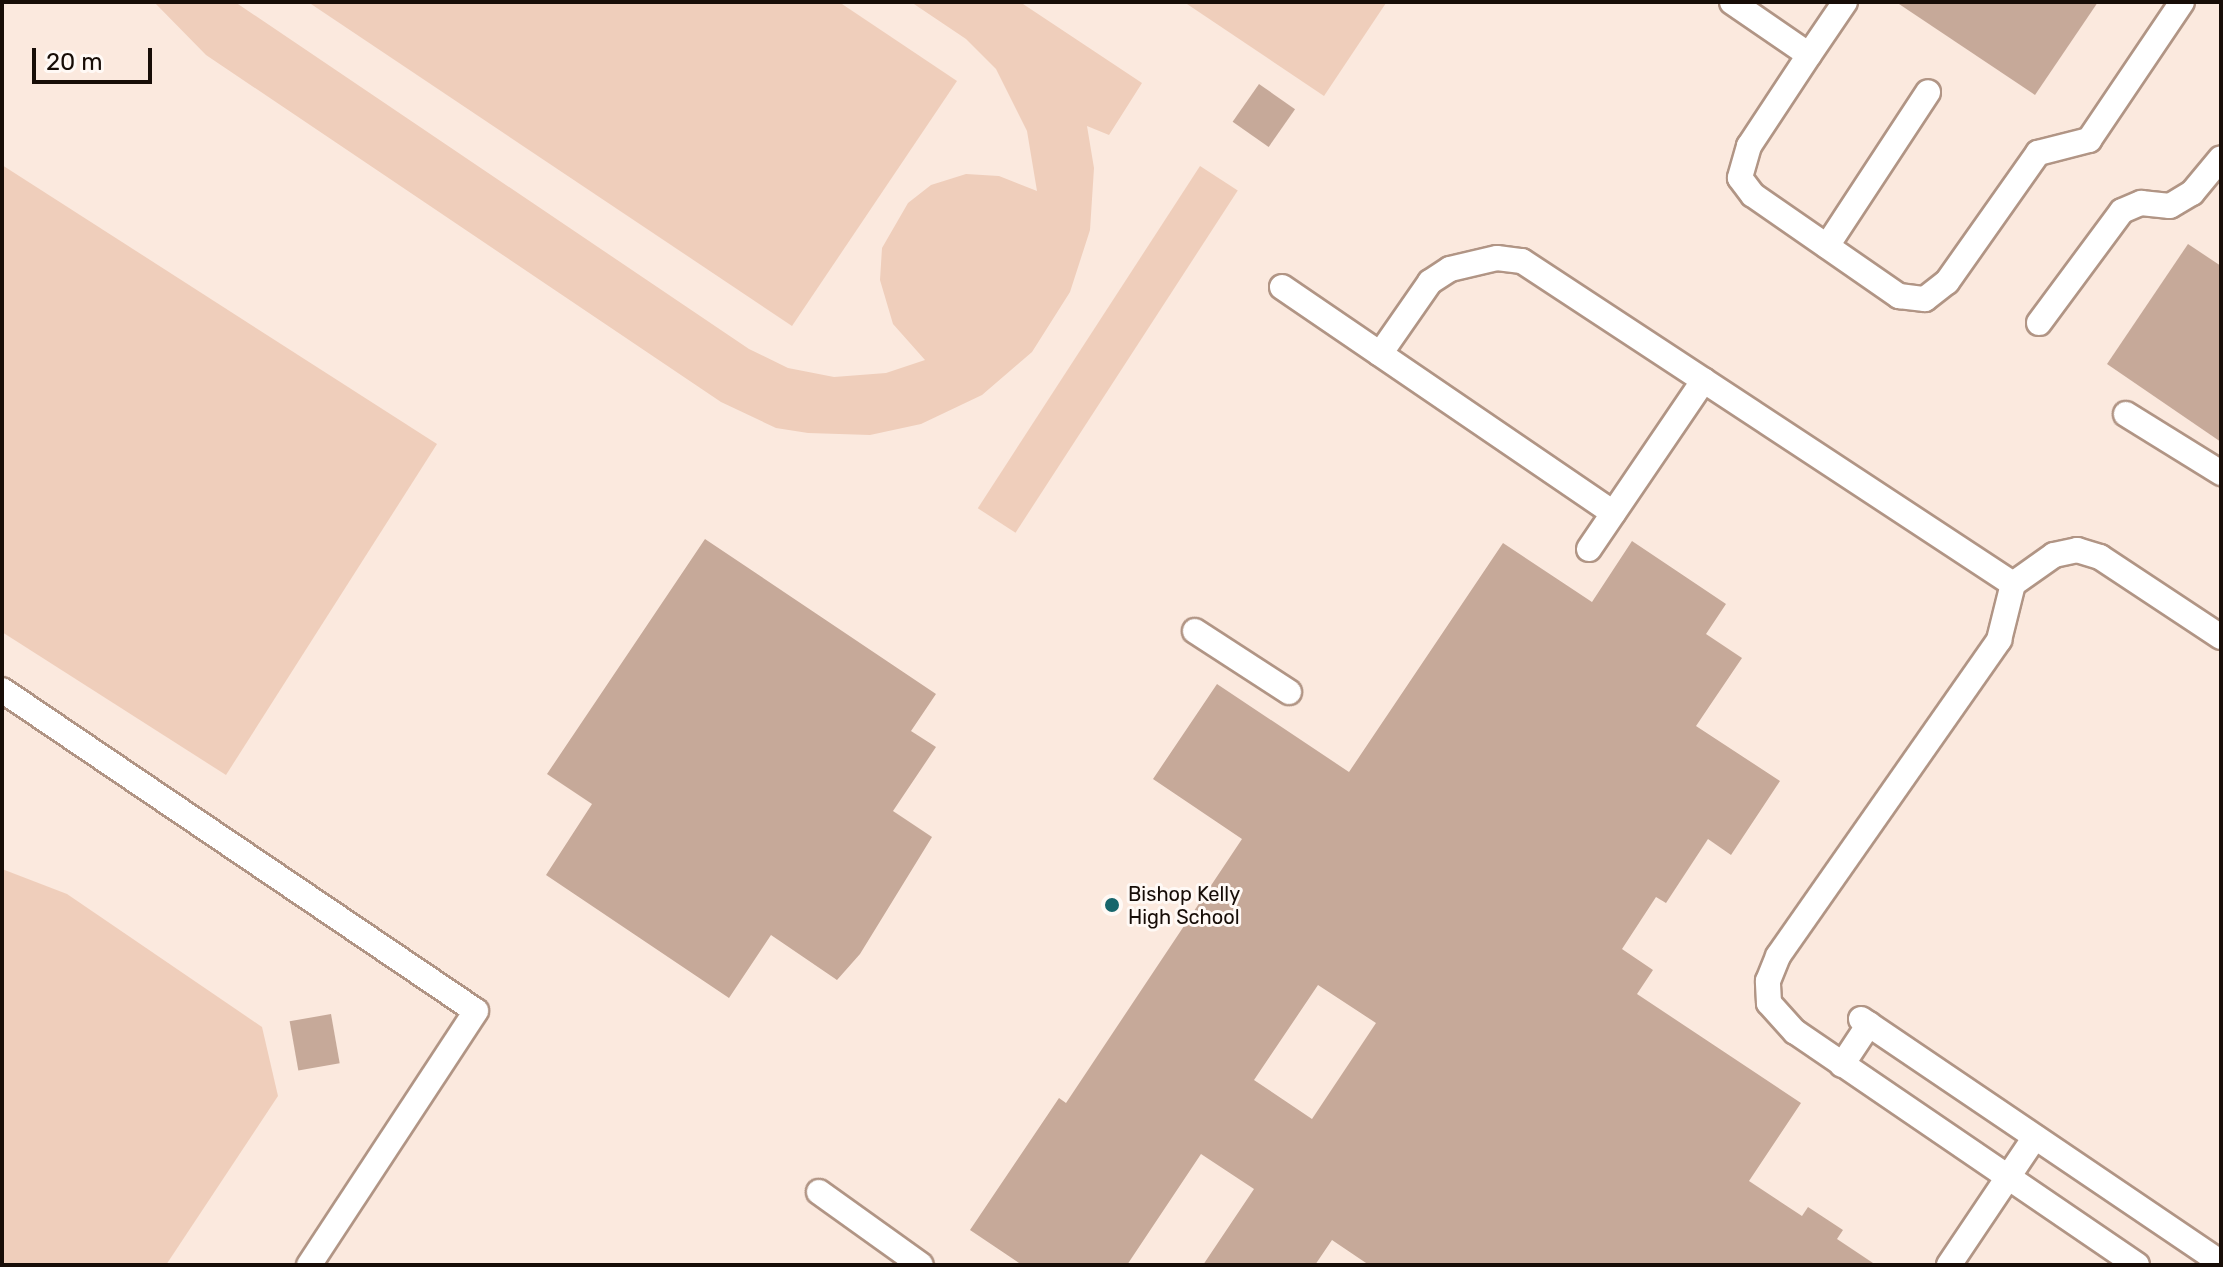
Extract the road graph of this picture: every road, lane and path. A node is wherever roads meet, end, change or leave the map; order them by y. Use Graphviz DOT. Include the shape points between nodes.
graph roads {
  1 [pos="1732,2"];
  2 [pos="1845,2"];
  3 [pos="2182,2"];
  4 [pos="1809,55"];
  5 [pos="1928,92"];
  6 [pos="2221,158"];
  7 [pos="1827,246"];
  8 [pos="1282,287"];
  9 [pos="2039,323"];
  10 [pos="1380,354"];
  11 [pos="1704,380"];
  12 [pos="2126,414"];
  13 [pos="2221,473"];
  14 [pos="1613,513"];
  15 [pos="1589,549"];
  16 [pos="2013,584"];
  17 [pos="1195,631"];
  18 [pos="2221,637"];
  19 [pos="2,690"];
  20 [pos="1289,692"];
  21 [pos="1842,1065"];
  22 [pos="2035,1137"];
  23 [pos="2008,1178"];
  24 [pos="819,1192"];
  25 [pos="2221,1263"];
  26 [pos="309,1265"];
  27 [pos="921,1265"];
  28 [pos="1949,1265"];
  29 [pos="2137,1265"];
  1 -- 4 [label="lane"];
  2 -- 4 [label="lane"];
  3 -- 7 [label="lane" via="2089,140 2038,153 1947,282 1925,299 1899,296"];
  4 -- 7 [label="lane" via="1749,146 1740,178 1753,195"];
  5 -- 7 [label="lane"];
  6 -- 9 [label="lane" via="2192,193 2170,206 2141,203 2122,211"];
  8 -- 10 [label="lane"];
  10 -- 11 [label="lane" via="1430,282 1450,269 1497,258 1545,273"];
  10 -- 14 [label="lane"];
  11 -- 14 [label="lane"];
  11 -- 16 [label="lane"];
  12 -- 13 [label="lane"];
  14 -- 15 [label="lane"];
  16 -- 18 [label="lane" via="2054,555 2077,550 2100,557"];
  16 -- 21 [label="lane" via="1999,640 1778,956 1768,981 1769,1003 1780,1018"];
  17 -- 20 [label="lane"];
  19 -- 26 [label="lane" via="476,1011"];
  21 -- 22 [label="lane" via="1865,1022"];
  21 -- 23 [label="lane"];
  22 -- 23 [label="lane"];
  22 -- 25 [label="lane"];
  23 -- 28 [label="lane"];
  23 -- 29 [label="lane"];
  24 -- 27 [label="lane"];
}
